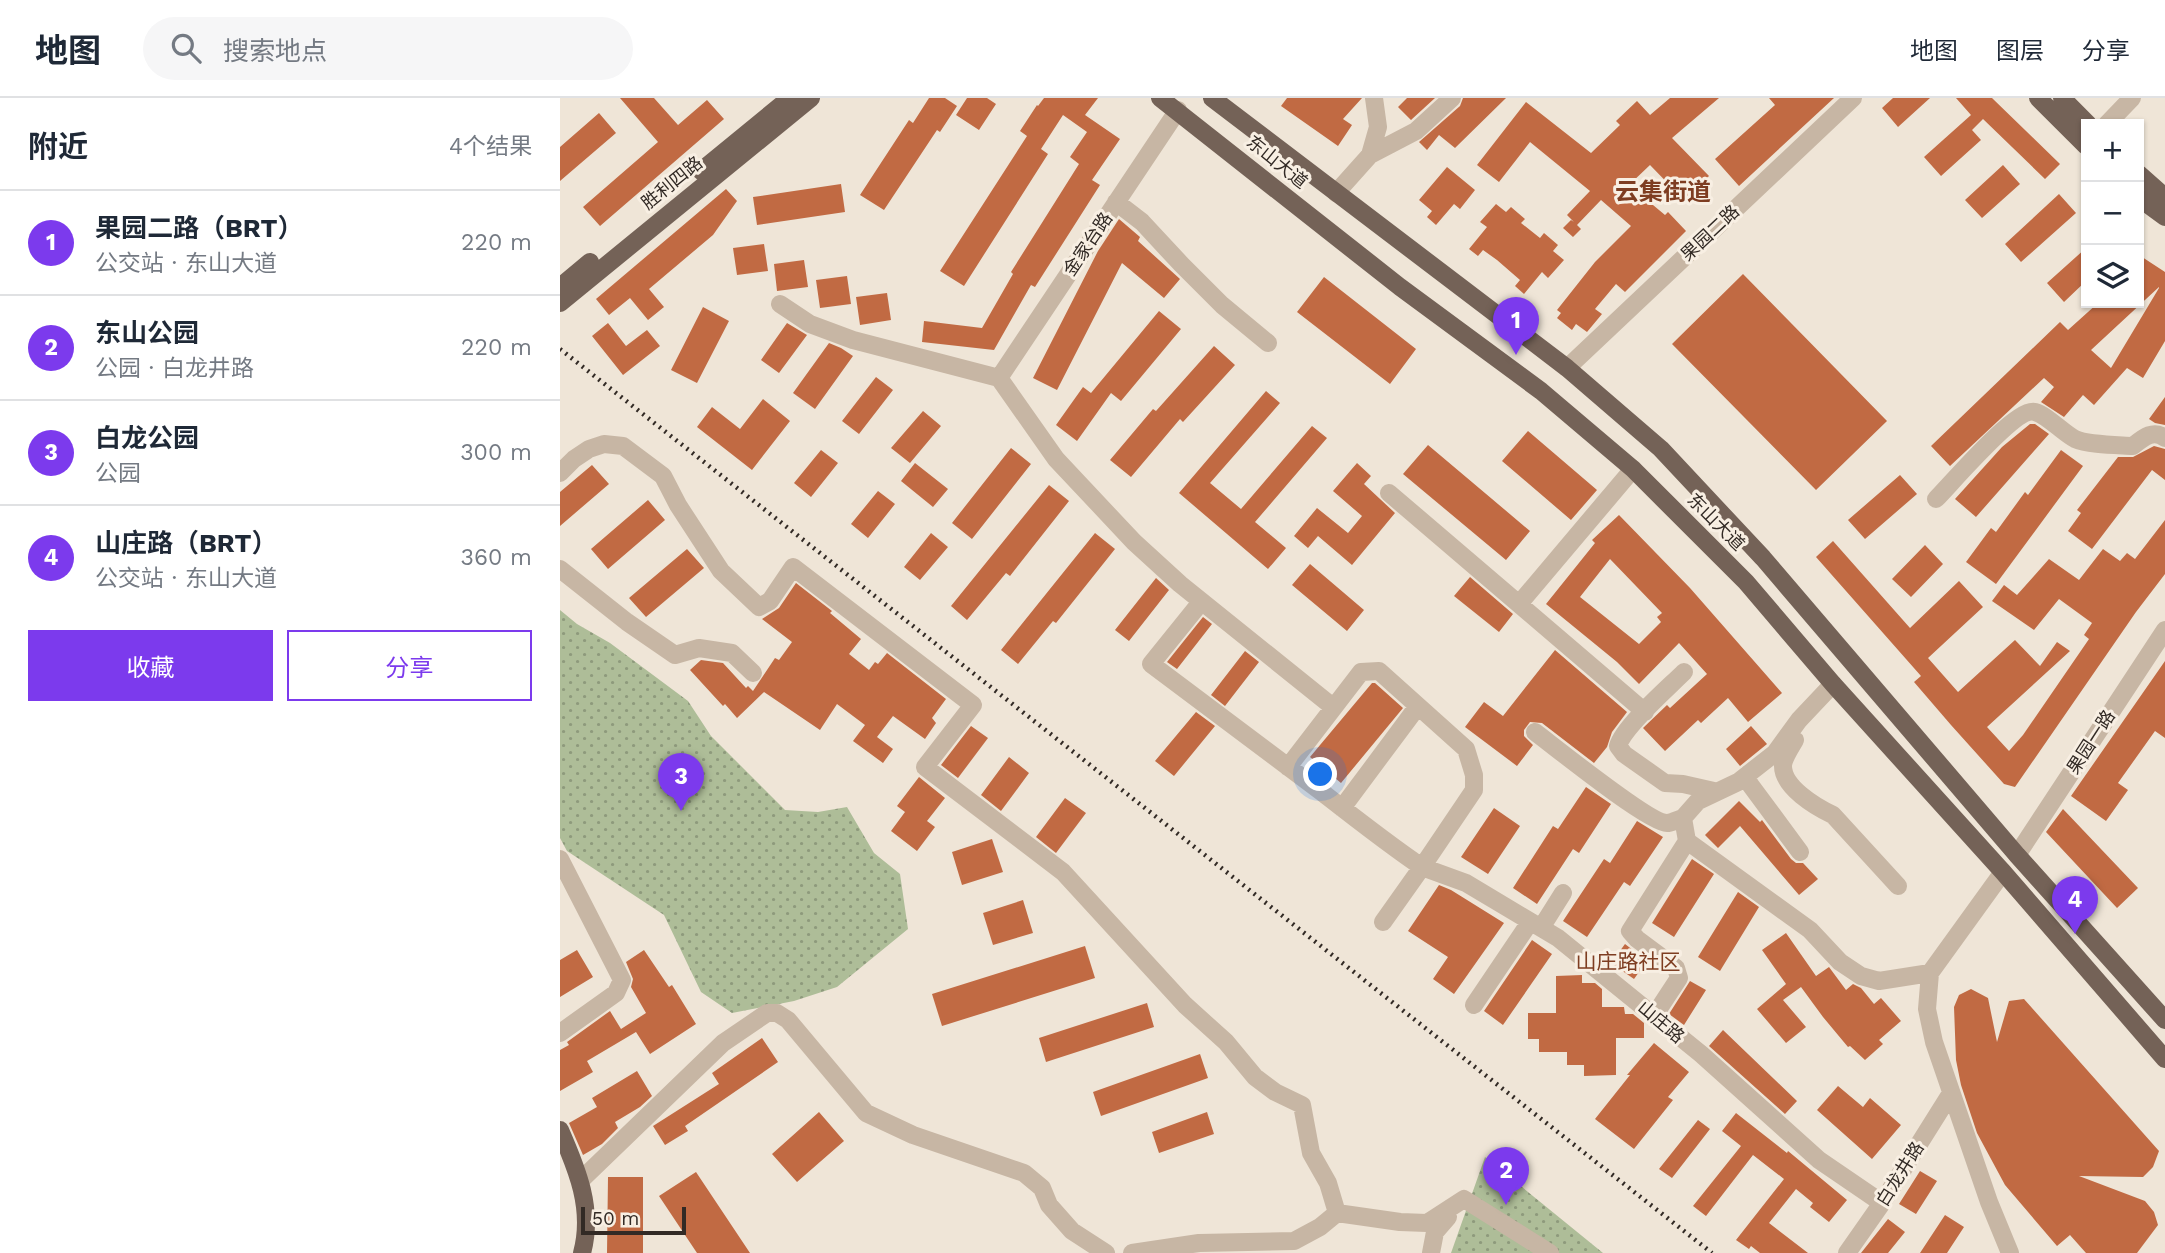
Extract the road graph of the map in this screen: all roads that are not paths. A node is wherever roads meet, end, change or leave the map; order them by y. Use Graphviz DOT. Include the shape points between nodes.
graph roads {
  1 [pos="790,98"];
  2 [pos="811,98"];
  3 [pos="1160,98"];
  4 [pos="1212,98"];
  5 [pos="1374,98"];
  6 [pos="1452,98"];
  7 [pos="1853,98"];
  8 [pos="2038,98"];
  9 [pos="2062,98"];
  10 [pos="2132,98"];
  11 [pos="1178,110"];
  12 [pos="2083,119"];
  13 [pos="2111,119"];
  14 [pos="2081,141"];
  15 [pos="1370,155"];
  16 [pos="2144,178"];
  17 [pos="1336,193"];
  18 [pos="2165,197"];
  19 [pos="1116,202"];
  20 [pos="2144,202"];
  21 [pos="2165,217"];
  22 [pos="560,287"];
  23 [pos="560,303"];
  24 [pos="780,304"];
  25 [pos="1268,343"];
  26 [pos="1567,368"];
  27 [pos="999,378"];
  28 [pos="2165,438"];
  29 [pos="1633,469"];
  30 [pos="560,473"];
  31 [pos="1389,493"];
  32 [pos="1936,499"];
  33 [pos="560,569"];
  34 [pos="1201,602"];
  35 [pos="1519,604"];
  36 [pos="2165,629"];
  37 [pos="1684,671"];
  38 [pos="753,673"];
  39 [pos="1833,684"];
  40 [pos="1418,706"];
  41 [pos="1333,707"];
  42 [pos="1811,708"];
  43 [pos="1645,712"];
  44 [pos="1535,732"];
  45 [pos="1288,767"];
  46 [pos="1748,774"];
  47 [pos="1714,791"];
  48 [pos="1342,808"];
  49 [pos="1683,818"];
  50 [pos="1687,841"];
  51 [pos="1800,852"];
  52 [pos="2017,855"];
  53 [pos="560,859"];
  54 [pos="1422,867"];
  55 [pos="2003,872"];
  56 [pos="1898,886"];
  57 [pos="1563,893"];
  58 [pos="1382,922"];
  59 [pos="1536,925"];
  60 [pos="1930,973"];
  61 [pos="1474,1005"];
  62 [pos="1654,1016"];
  63 [pos="2165,1020"];
  64 [pos="560,1033"];
  65 [pos="2165,1059"];
  66 [pos="1951,1093"];
  67 [pos="560,1130"];
  68 [pos="560,1157"];
  69 [pos="581,1180"];
  70 [pos="1464,1199"];
  71 [pos="1882,1203"];
  72 [pos="1336,1213"];
  73 [pos="571,1253"];
  74 [pos="582,1253"];
  75 [pos="1106,1253"];
  76 [pos="1132,1253"];
  77 [pos="1431,1253"];
  78 [pos="1550,1253"];
  79 [pos="1847,1253"];
  80 [pos="2010,1253"];
  1 -- 22 [label="main road, 胜利四路"];
  2 -- 23 [label="main road, 胜利四路"];
  3 -- 11 [label="main road, 东山大道"];
  4 -- 17 [label="main road, 东山大道"];
  5 -- 15 [label="street" via="1378,127"];
  6 -- 15 [label="street" via="1416,131"];
  7 -- 26 [label="street, 果园二路"];
  8 -- 14 [label="main road"];
  9 -- 12 [label="main road"];
  10 -- 13 [label="street"];
  11 -- 19 [label="street, 金家台路"];
  11 -- 29 [label="main road, 东山大道" via="1400,287 1541,391"];
  15 -- 17 [label="street"];
  16 -- 18 [label="main road"];
  17 -- 26 [label="main road, 东山大道"];
  19 -- 25 [label="street"];
  19 -- 27 [label="street, 金家台路"];
  20 -- 21 [label="main road"];
  24 -- 27 [label="street" via="810,324 853,340"];
  26 -- 52 [label="main road, 东山大道" via="1661,449 1763,558"];
  27 -- 34 [label="street" via="1056,459 1134,542"];
  28 -- 32 [label="street" via="2148,435 2133,446 2091,444 2075,439 2036,412 2024,413 2000,431"];
  29 -- 35 [label="street"];
  29 -- 39 [label="main road, 东山大道" via="1746,582"];
  30 -- 72 [label="street" via="589,449 604,444 622,446 663,476 721,571 759,607 770,600 793,567 973,705 925,767 1063,872 1255,1077 1302,1105 1311,1153 1328,1183"];
  31 -- 35 [label="street"];
  33 -- 38 [label="street" via="675,655 699,648 732,653"];
  34 -- 41 [label="street"];
  34 -- 45 [label="street, 山庄路" via="1151,664"];
  35 -- 43 [label="street"];
  36 -- 52 [label="street, 果园一路"];
  37 -- 43 [label="street"];
  39 -- 42 [label="street"];
  39 -- 55 [label="main road, 东山大道"];
  40 -- 41 [label="street" via="1379,671 1361,672"];
  40 -- 48 [label="street"];
  40 -- 54 [label="street" via="1466,749 1474,775 1474,790"];
  41 -- 45 [label="street"];
  42 -- 46 [label="street" via="1774,753"];
  42 -- 56 [label="street" via="1783,762 1784,772 1792,786 1833,815"];
  43 -- 47 [label="street" via="1620,740 1623,754 1665,783"];
  44 -- 49 [label="street" via="1656,820 1668,823"];
  45 -- 48 [label="street, 山庄路"];
  46 -- 47 [label="street"];
  46 -- 51 [label="street" via="1759,799"];
  47 -- 49 [label="street"];
  48 -- 54 [label="street, 山庄路"];
  49 -- 50 [label="street"];
  50 -- 60 [label="street" via="1810,930 1840,962 1861,976 1879,981"];
  50 -- 62 [label="street" via="1630,931 1676,968 1679,978"];
  52 -- 63 [label="main road, 东山大道"];
  53 -- 64 [label="street" via="622,980 616,993"];
  54 -- 58 [label="street"];
  54 -- 59 [label="street, 山庄路" via="1466,883"];
  55 -- 60 [label="street"];
  55 -- 65 [label="main road, 东山大道"];
  57 -- 59 [label="street"];
  59 -- 61 [label="street"];
  59 -- 62 [label="street, 山庄路" via="1558,937"];
  60 -- 66 [label="street" via="1927,1009"];
  62 -- 71 [label="street, 山庄路" via="1819,1160"];
  66 -- 71 [label="street, 白龙井路"];
  66 -- 80 [label="street"];
  67 -- 69 [label="main road"];
  68 -- 73 [label="main road" via="577,1214"];
  69 -- 74 [label="main road" via="586,1212"];
  69 -- 75 [label="street" via="723,1043 767,1013 777,1013 788,1020 866,1113 913,1135 1024,1173 1042,1188 1049,1205 1072,1231"];
  70 -- 72 [label="street" via="1427,1223"];
  70 -- 77 [label="street" via="1435,1232"];
  70 -- 78 [label="street"];
  71 -- 79 [label="street, 白龙井路"];
  72 -- 76 [label="street" via="1294,1241 1199,1244"];
}
